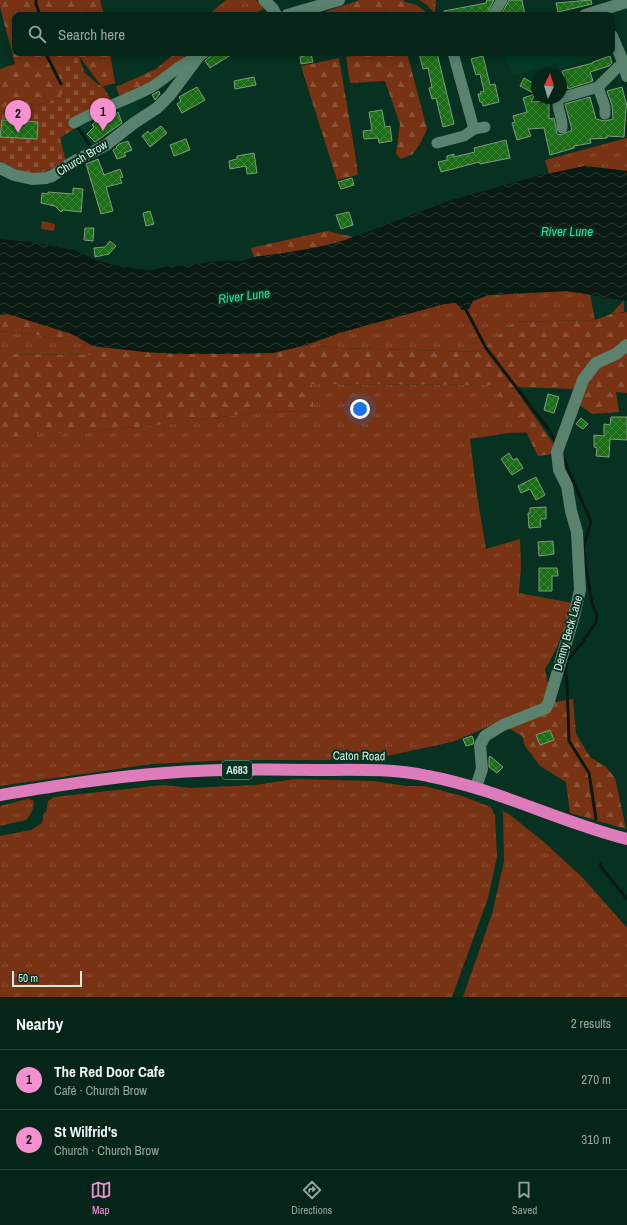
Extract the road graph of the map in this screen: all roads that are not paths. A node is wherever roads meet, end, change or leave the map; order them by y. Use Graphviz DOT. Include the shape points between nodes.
graph roads {
  1 [pos="264,0"];
  2 [pos="339,0"];
  3 [pos="502,0"];
  4 [pos="627,2"];
  5 [pos="605,8"];
  6 [pos="274,12"];
  7 [pos="297,12"];
  8 [pos="495,12"];
  9 [pos="594,12"];
  10 [pos="615,43"];
  11 [pos="199,56"];
  12 [pos="200,56"];
  13 [pos="454,56"];
  14 [pos="626,70"];
  15 [pos="598,87"];
  16 [pos="567,96"];
  17 [pos="557,104"];
  18 [pos="604,114"];
  19 [pos="74,123"];
  20 [pos="562,128"];
  21 [pos="437,143"];
  22 [pos="0,168"];
  23 [pos="627,345"];
  24 [pos="476,787"];
  25 [pos="0,795"];
  26 [pos="627,839"];
  1 -- 6 [label="street"];
  2 -- 7 [label="street"];
  3 -- 8 [label="street"];
  4 -- 5 [label="street"];
  5 -- 9 [label="street"];
  10 -- 14 [label="street"];
  11 -- 19 [label="street" via="183,63 149,88"];
  12 -- 22 [label="street, Church Brow" via="157,108 106,145 52,176 32,179 14,175"];
  13 -- 21 [label="street" via="479,128 464,136"];
  14 -- 15 [label="street" via="618,67"];
  15 -- 16 [label="street"];
  15 -- 18 [label="street" via="605,107"];
  17 -- 20 [label="street" via="562,118"];
  23 -- 24 [label="street, Denny Beck Lane" via="616,354 596,363 583,380 557,452 559,470 567,486 577,532 580,590 549,701 546,708 503,725 485,736 480,745 482,769"];
  24 -- 25 [label="highway, Caton Road / A683" via="412,773 280,769 140,775"];
  24 -- 26 [label="highway, Caton Road / A683" via="582,826"];
}
